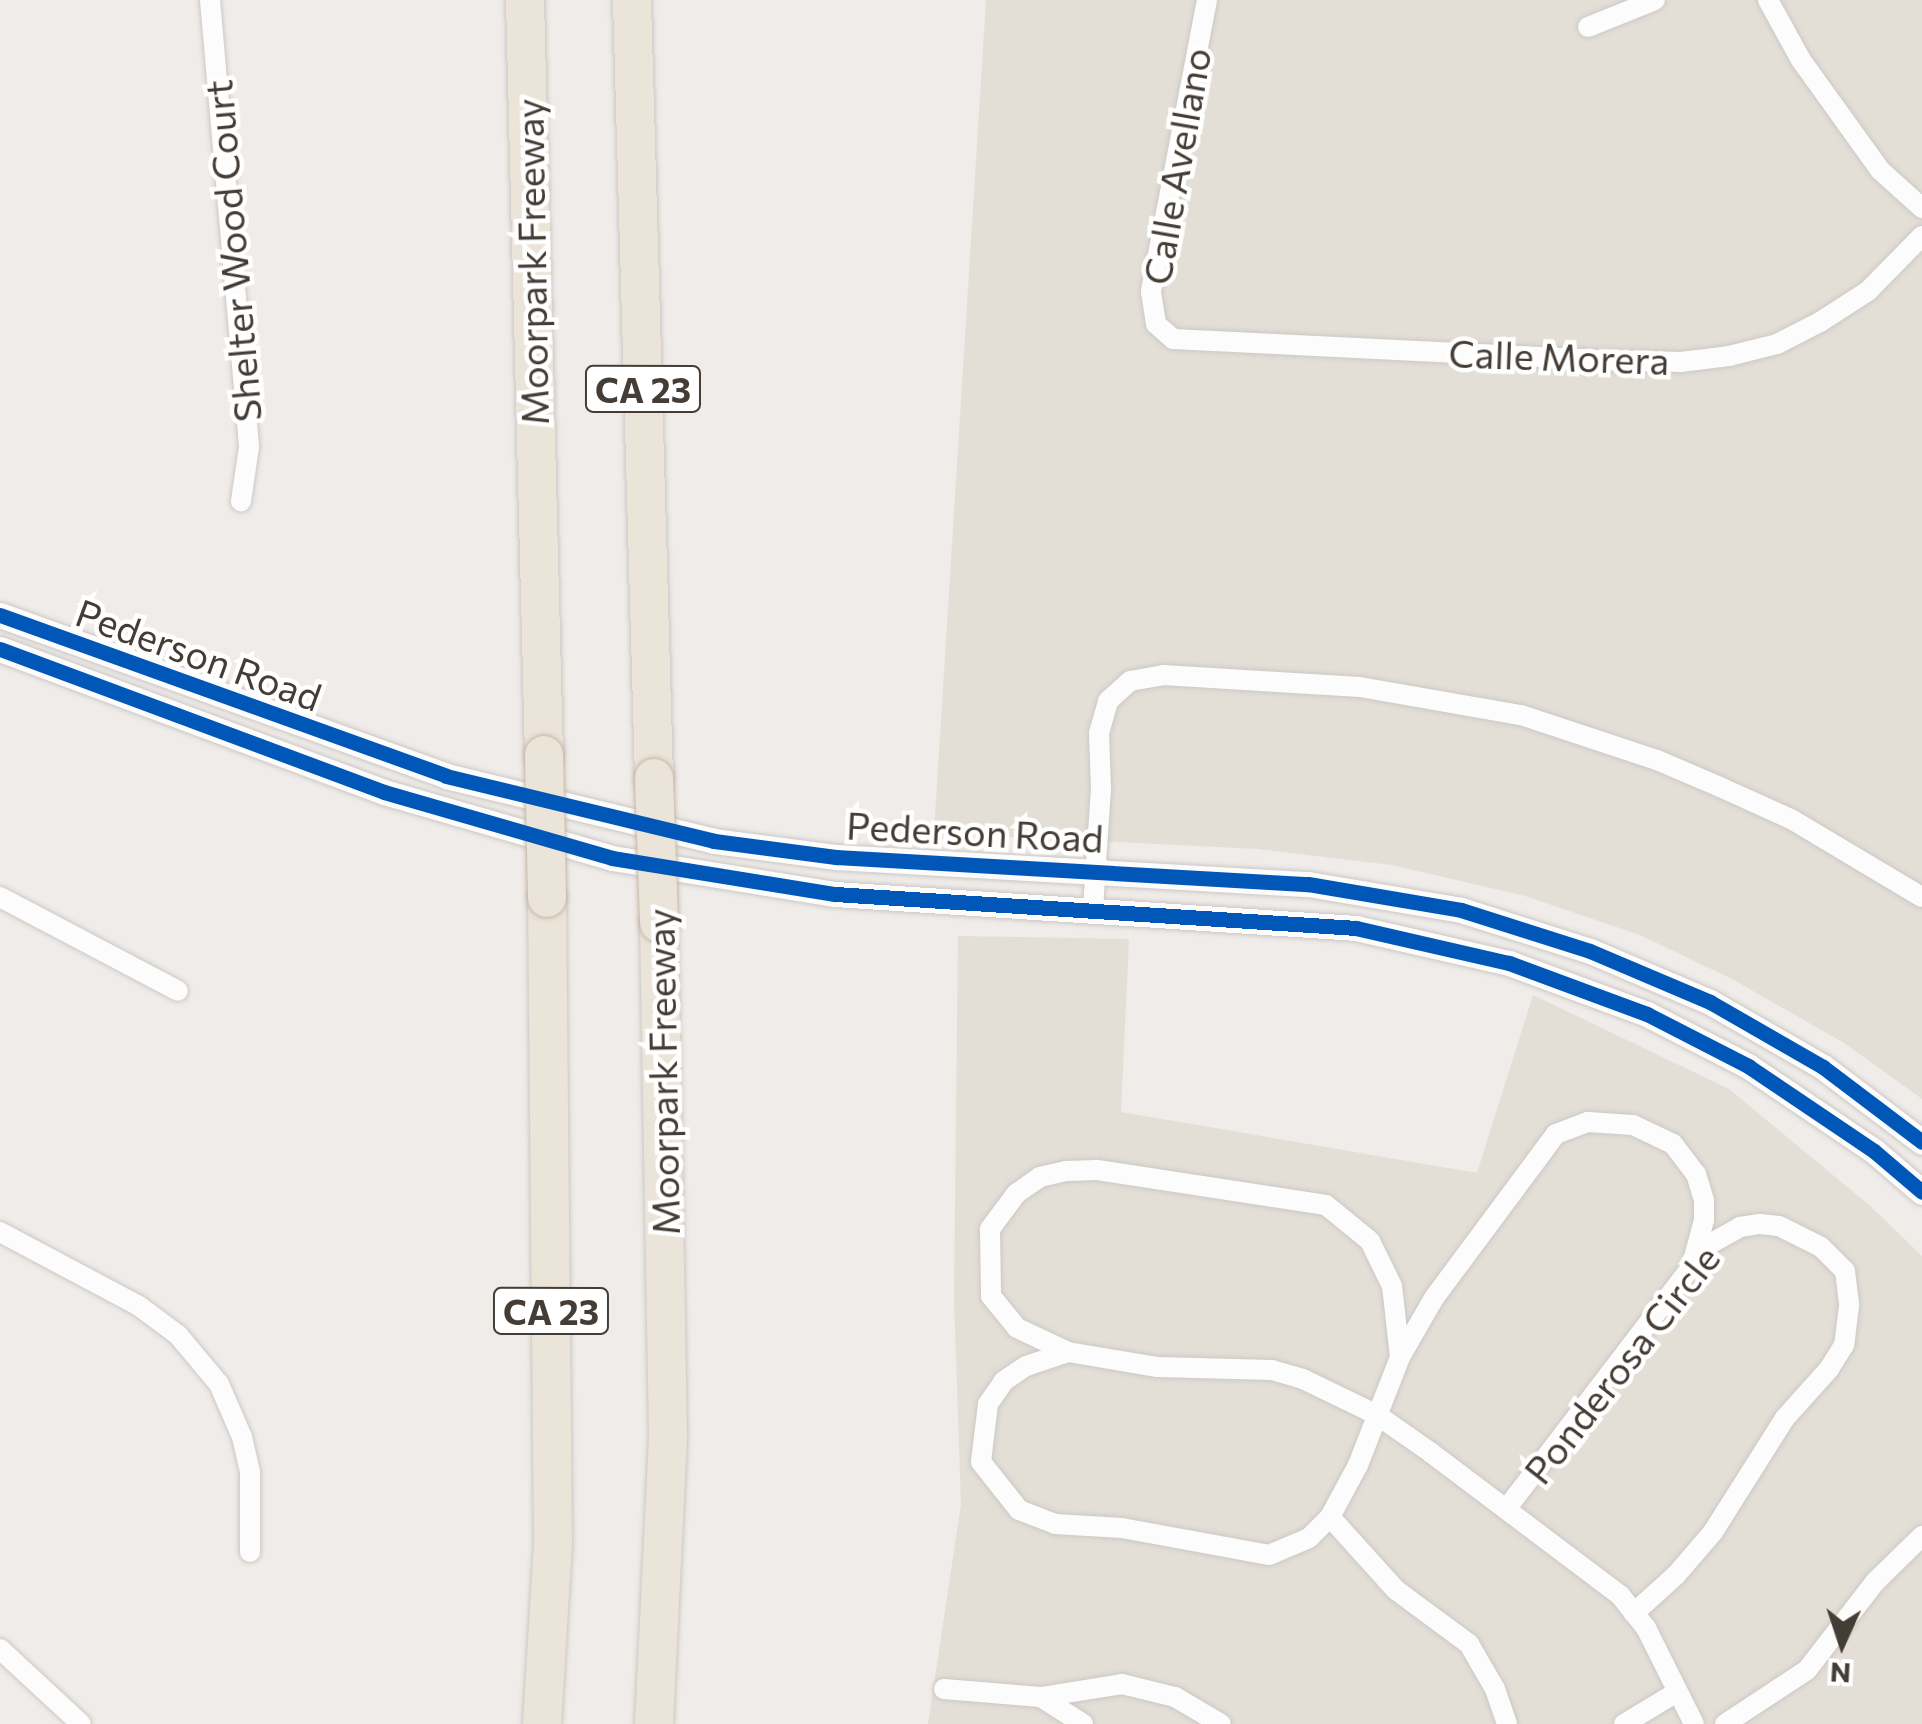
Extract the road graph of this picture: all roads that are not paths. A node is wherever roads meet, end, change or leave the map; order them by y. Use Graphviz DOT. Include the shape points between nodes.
graph roads {
  1 [pos="210,0"];
  2 [pos="523,0"];
  3 [pos="632,0"];
  4 [pos="1206,0"];
  5 [pos="1656,0"];
  6 [pos="1768,0"];
  7 [pos="1588,26"];
  8 [pos="1922,208"];
  9 [pos="1922,236"];
  10 [pos="1160,330"];
  11 [pos="241,502"];
  12 [pos="0,616"];
  13 [pos="0,649"];
  14 [pos="1096,870"];
  15 [pos="0,897"];
  16 [pos="1922,898"];
  17 [pos="1093,909"];
  18 [pos="178,991"];
  19 [pos="1922,1142"];
  20 [pos="1922,1192"];
  21 [pos="0,1232"];
  22 [pos="1694,1258"];
  23 [pos="1068,1352"];
  24 [pos="1400,1357"];
  25 [pos="1378,1415"];
  26 [pos="1507,1508"];
  27 [pos="1330,1518"];
  28 [pos="1922,1536"];
  29 [pos="250,1552"];
  30 [pos="1634,1613"];
  31 [pos="0,1649"];
  32 [pos="944,1689"];
  33 [pos="1676,1692"];
  34 [pos="1041,1697"];
  35 [pos="81,1724"];
  36 [pos="542,1724"];
  37 [pos="654,1724"];
  38 [pos="1083,1724"];
  39 [pos="1221,1724"];
  40 [pos="1507,1724"];
  41 [pos="1624,1724"];
  42 [pos="1694,1724"];
  43 [pos="1725,1724"];
  1 -- 11 [label="street, Shelter Wood Court" via="249,446"];
  2 -- 36 [label="highway, Moorpark Freeway / CA 23, bridge" via="547,898 554,1544"];
  3 -- 37 [label="highway, Moorpark Freeway / CA 23, bridge" via="668,1435"];
  4 -- 10 [label="street, Calle Avellano" via="1156,250 1151,292"];
  5 -- 7 [label="street"];
  6 -- 8 [label="street" via="1800,60 1857,139"];
  9 -- 10 [label="street, Calle Morera" via="1868,291 1820,322 1778,344 1730,356 1610,361 1185,342"];
  12 -- 14 [label="street, Pederson Road" via="370,752 606,817 714,841 836,856"];
  13 -- 17 [label="street, Pederson Road" via="384,792 612,858 835,894"];
  14 -- 16 [label="street" via="1099,733 1108,701 1130,681 1163,675 1360,687 1521,716 1720,786 1824,837"];
  14 -- 17 [label="street"];
  14 -- 19 [label="street, Pederson Road" via="1385,894 1540,933 1656,976 1752,1024 1823,1067"];
  15 -- 18 [label="street"];
  17 -- 20 [label="street, Pederson Road" via="1356,928 1510,963 1647,1014 1748,1066 1874,1151"];
  21 -- 29 [label="street" via="139,1306 178,1334 219,1384 250,1473"];
  22 -- 24 [label="street" via="1704,1200 1696,1174 1674,1144 1633,1125 1588,1122 1556,1134 1434,1298"];
  22 -- 26 [label="street, Ponderosa Circle"];
  22 -- 30 [label="street, Ponderosa Circle" via="1719,1237 1760,1224 1821,1247 1846,1271 1844,1345 1785,1418 1714,1532"];
  23 -- 24 [label="street" via="1017,1328 991,1296 990,1228 1016,1194 1040,1177 1096,1170 1326,1205 1370,1241 1392,1286"];
  23 -- 25 [label="street" via="1158,1367 1272,1370"];
  23 -- 27 [label="street" via="1026,1366 988,1404 982,1462 1019,1510 1055,1524 1122,1528 1269,1555 1309,1538"];
  24 -- 25 [label="street"];
  25 -- 26 [label="street"];
  25 -- 27 [label="street"];
  26 -- 30 [label="street" via="1586,1566"];
  27 -- 40 [label="street" via="1396,1590 1469,1644 1496,1689"];
  28 -- 43 [label="street" via="1886,1568 1807,1670"];
  30 -- 33 [label="street"];
  31 -- 35 [label="street"];
  32 -- 34 [label="street"];
  33 -- 41 [label="street"];
  33 -- 42 [label="street"];
  34 -- 38 [label="street"];
  34 -- 39 [label="street" via="1122,1684 1175,1697"];
}
